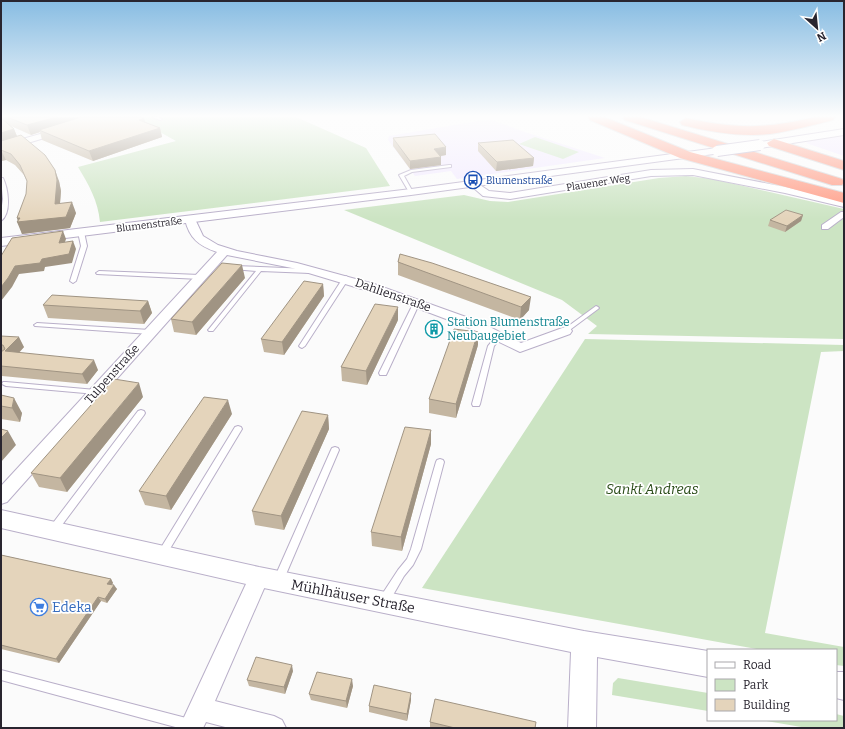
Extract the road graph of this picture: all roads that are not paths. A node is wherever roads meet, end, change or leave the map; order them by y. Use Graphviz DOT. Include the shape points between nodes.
graph roads {
  1 [pos="676,151"];
  2 [pos="711,151"];
  3 [pos="740,151"];
  4 [pos="742,151"];
  5 [pos="799,151"];
  6 [pos="806,151"];
  7 [pos="686,155"];
  8 [pos="814,156"];
  9 [pos="449,166"];
  10 [pos="844,166"];
  11 [pos="844,177"];
  12 [pos="1,179"];
  13 [pos="474,184"];
  14 [pos="844,184"];
  15 [pos="411,192"];
  16 [pos="844,198"];
  17 [pos="844,204"];
  18 [pos="844,214"];
  19 [pos="1,219"];
  20 [pos="190,219"];
  21 [pos="825,227"];
  22 [pos="81,232"];
  23 [pos="1,242"];
  24 [pos="224,251"];
  25 [pos="231,268"];
  26 [pos="260,270"];
  27 [pos="316,271"];
  28 [pos="99,274"];
  29 [pos="200,277"];
  30 [pos="346,278"];
  31 [pos="73,281"];
  32 [pos="417,302"];
  33 [pos="596,308"];
  34 [pos="37,325"];
  35 [pos="211,330"];
  36 [pos="565,331"];
  37 [pos="150,332"];
  38 [pos="500,335"];
  39 [pos="302,346"];
  40 [pos="383,373"];
  41 [pos="6,384"];
  42 [pos="96,392"];
  43 [pos="476,404"];
  44 [pos="141,413"];
  45 [pos="238,430"];
  46 [pos="335,450"];
  47 [pos="440,462"];
  48 [pos="1,497"];
  49 [pos="1,518"];
  50 [pos="53,530"];
  51 [pos="162,554"];
  52 [pos="269,579"];
  53 [pos="384,601"];
  54 [pos="584,643"];
  55 [pos="707,664"];
  56 [pos="1,675"];
  57 [pos="194,721"];
  58 [pos="274,728"];
  59 [pos="582,728"];
  1 -- 7 [label="highway"];
  2 -- 7 [label="street, Blumenstraße"];
  3 -- 14 [label="highway"];
  4 -- 11 [label="highway"];
  5 -- 8 [label="highway"];
  6 -- 8 [label="highway"];
  7 -- 13 [label="street, Blumenstraße"];
  7 -- 16 [label="highway"];
  8 -- 10 [label="highway"];
  9 -- 15 [label="lane" via="411,171 401,175"];
  12 -- 19 [label="lane" via="7,200"];
  13 -- 15 [label="street, Blumenstraße"];
  13 -- 17 [label="street, Plauener Weg" via="486,194 510,196 651,173 693,172"];
  15 -- 20 [label="street, Blumenstraße"];
  18 -- 21 [label="street"];
  20 -- 22 [label="street, Blumenstraße"];
  20 -- 24 [label="street, Dahlienstraße" via="192,231 204,242"];
  22 -- 23 [label="street, Blumenstraße"];
  22 -- 31 [label="lane" via="84,246"];
  24 -- 27 [label="street, Dahlienstraße"];
  24 -- 29 [label="street, Tulpenstraße"];
  25 -- 26 [label="lane"];
  26 -- 27 [label="lane"];
  26 -- 35 [label="lane"];
  27 -- 30 [label="street, Dahlienstraße"];
  28 -- 29 [label="lane"];
  29 -- 37 [label="street, Tulpenstraße"];
  30 -- 32 [label="street, Dahlienstraße"];
  30 -- 39 [label="lane"];
  32 -- 38 [label="street, Dahlienstraße"];
  32 -- 40 [label="lane"];
  33 -- 36 [label="lane, Dahlienstraße"];
  34 -- 37 [label="lane"];
  36 -- 38 [label="street, Dahlienstraße" via="520,348"];
  37 -- 42 [label="street, Tulpenstraße"];
  38 -- 43 [label="lane" via="491,346"];
  41 -- 42 [label="lane"];
  42 -- 48 [label="street, Tulpenstraße"];
  44 -- 50 [label="lane"];
  45 -- 51 [label="lane"];
  46 -- 52 [label="lane"];
  47 -- 53 [label="lane" via="416,549"];
  49 -- 50 [label="street, Mühlhäuser Straße"];
  50 -- 51 [label="street, Mühlhäuser Straße"];
  51 -- 52 [label="street, Mühlhäuser Straße"];
  52 -- 53 [label="street, Mühlhäuser Straße"];
  52 -- 57 [label="street"];
  53 -- 54 [label="street, Mühlhäuser Straße" via="445,616"];
  54 -- 55 [label="street, Mühlhäuser Straße"];
  54 -- 59 [label="street"];
  56 -- 57 [label="lane"];
  57 -- 58 [label="street"];
}
